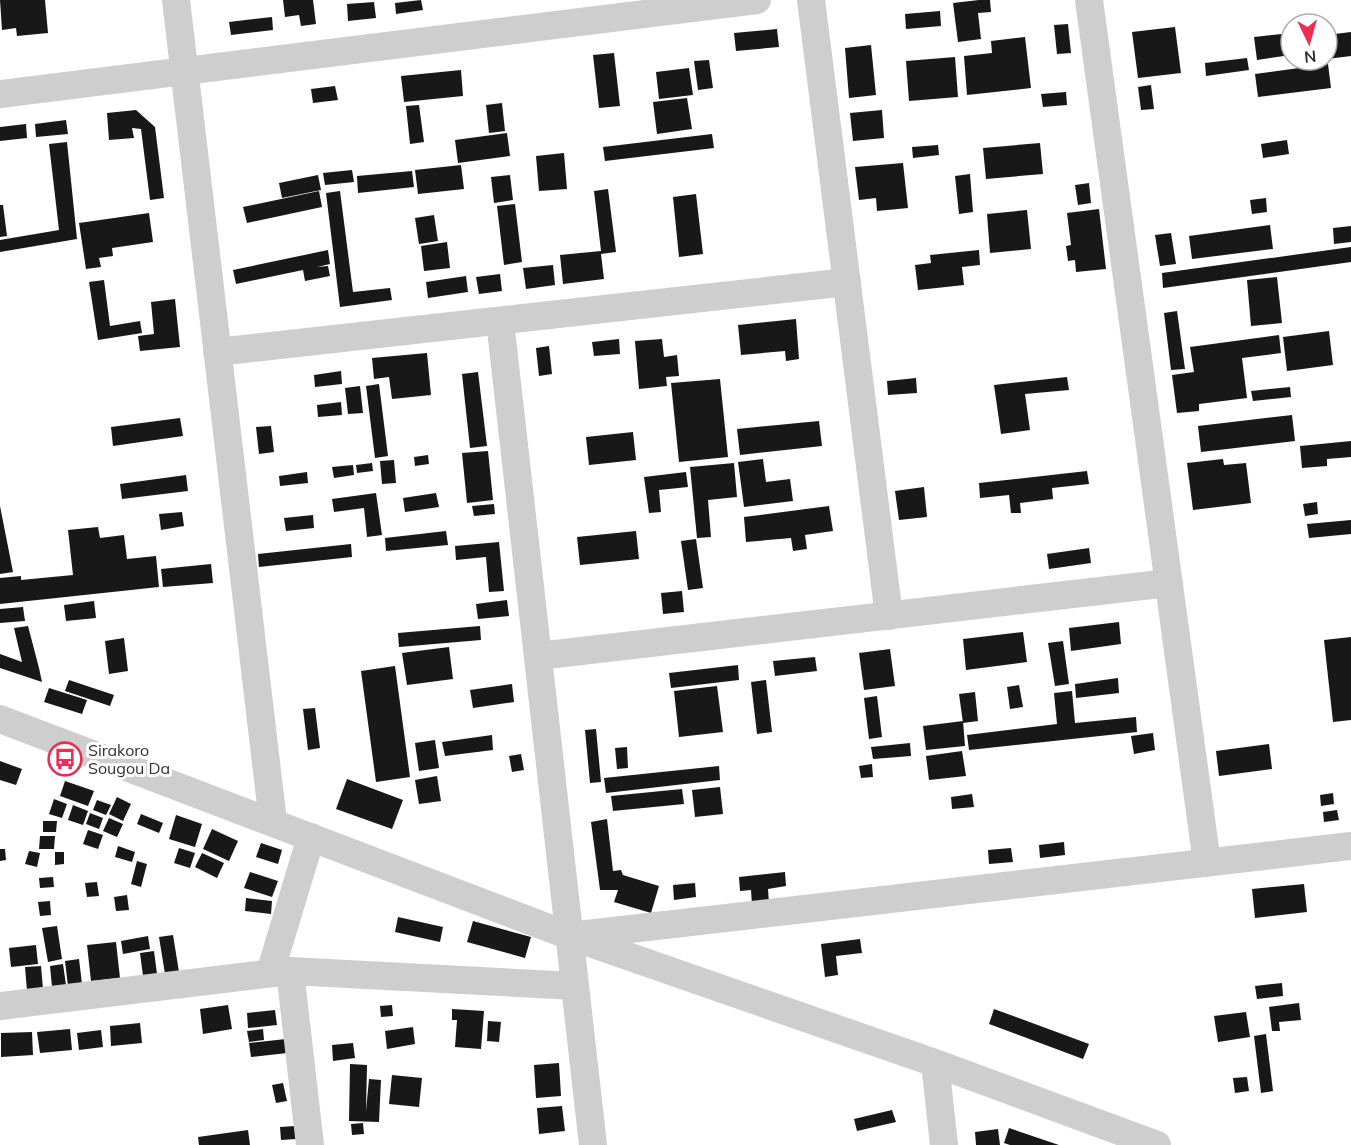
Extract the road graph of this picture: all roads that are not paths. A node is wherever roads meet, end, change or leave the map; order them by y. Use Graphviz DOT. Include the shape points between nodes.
graph roads {
  1 [pos="176,0"];
  2 [pos="757,0"];
  3 [pos="811,0"];
  4 [pos="1089,0"];
  5 [pos="184,71"];
  6 [pos="0,94"];
  7 [pos="847,282"];
  8 [pos="500,321"];
  9 [pos="217,352"];
  10 [pos="1169,583"];
  11 [pos="889,616"];
  12 [pos="538,656"];
  13 [pos="0,719"];
  14 [pos="273,822"];
  15 [pos="311,837"];
  16 [pos="1351,846"];
  17 [pos="1207,863"];
  18 [pos="570,936"];
  19 [pos="280,972"];
  20 [pos="575,986"];
  21 [pos="0,1006"];
  22 [pos="935,1063"];
  23 [pos="310,1145"];
  24 [pos="593,1145"];
  25 [pos="944,1145"];
  26 [pos="1157,1145"];
  1 -- 5 [label="street"];
  2 -- 5 [label="street"];
  3 -- 7 [label="street"];
  4 -- 10 [label="street"];
  5 -- 6 [label="street"];
  5 -- 9 [label="street"];
  7 -- 8 [label="street"];
  7 -- 11 [label="street"];
  8 -- 9 [label="street"];
  8 -- 12 [label="street"];
  9 -- 14 [label="street"];
  10 -- 11 [label="street"];
  10 -- 17 [label="street"];
  11 -- 12 [label="street"];
  12 -- 18 [label="street"];
  13 -- 14 [label="street"];
  14 -- 15 [label="street"];
  15 -- 18 [label="street"];
  15 -- 19 [label="street"];
  16 -- 17 [label="street"];
  17 -- 18 [label="street"];
  18 -- 20 [label="street"];
  18 -- 22 [label="street"];
  19 -- 20 [label="street"];
  19 -- 21 [label="street"];
  19 -- 23 [label="street"];
  20 -- 24 [label="street"];
  22 -- 25 [label="street"];
  22 -- 26 [label="street"];
}
